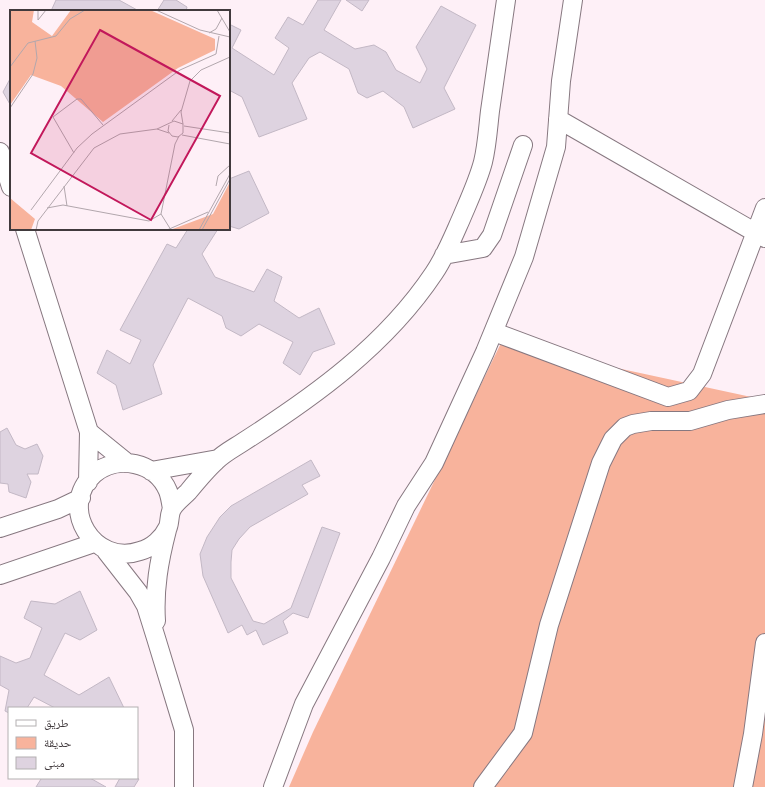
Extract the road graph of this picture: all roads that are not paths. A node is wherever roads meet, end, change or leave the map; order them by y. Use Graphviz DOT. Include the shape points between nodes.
graph roads {
  1 [pos="506,0"];
  2 [pos="573,0"];
  3 [pos="558,119"];
  4 [pos="523,145"];
  5 [pos="0,152"];
  6 [pos="10,184"];
  7 [pos="765,208"];
  8 [pos="25,230"];
  9 [pos="760,236"];
  10 [pos="444,255"];
  11 [pos="494,332"];
  12 [pos="765,404"];
  13 [pos="90,432"];
  14 [pos="218,459"];
  15 [pos="126,462"];
  16 [pos="151,471"];
  17 [pos="88,482"];
  18 [pos="81,498"];
  19 [pos="172,509"];
  20 [pos="168,527"];
  21 [pos="0,528"];
  22 [pos="100,547"];
  23 [pos="0,575"];
  24 [pos="156,638"];
  25 [pos="765,644"];
  26 [pos="184,787"];
  27 [pos="273,787"];
  28 [pos="483,787"];
  29 [pos="743,787"];
  1 -- 10 [label="street" via="483,162"];
  2 -- 3 [label="street"];
  3 -- 9 [label="street"];
  3 -- 11 [label="street" via="556,147 524,258"];
  4 -- 10 [label="street" via="492,235 483,248"];
  5 -- 6 [label="street"];
  7 -- 9 [label="street"];
  8 -- 13 [label="street"];
  9 -- 11 [label="street" via="702,374 689,391 668,397"];
  10 -- 14 [label="street" via="414,300 384,334 341,374"];
  11 -- 27 [label="street" via="434,464 406,506 304,704"];
  12 -- 28 [label="street" via="728,410 690,421 641,422 625,427 613,439 601,463 549,625 523,733"];
  13 -- 15 [label="street"];
  13 -- 17 [label="street"];
  14 -- 16 [label="street"];
  14 -- 19 [label="street"];
  15 -- 16 [label="street" via="144,466"];
  15 -- 17 [label="street" via="109,465 93,475"];
  16 -- 19 [label="street" via="159,476 169,492"];
  17 -- 18 [label="street"];
  18 -- 21 [label="street" via="58,509"];
  18 -- 22 [label="street" via="79,507 82,525"];
  19 -- 20 [label="street"];
  20 -- 22 [label="street" via="157,542 142,551 124,554"];
  20 -- 24 [label="street" via="156,582"];
  22 -- 23 [label="street"];
  22 -- 24 [label="street" via="138,592 146,606"];
  24 -- 26 [label="street" via="184,730"];
  25 -- 29 [label="street"];
}
